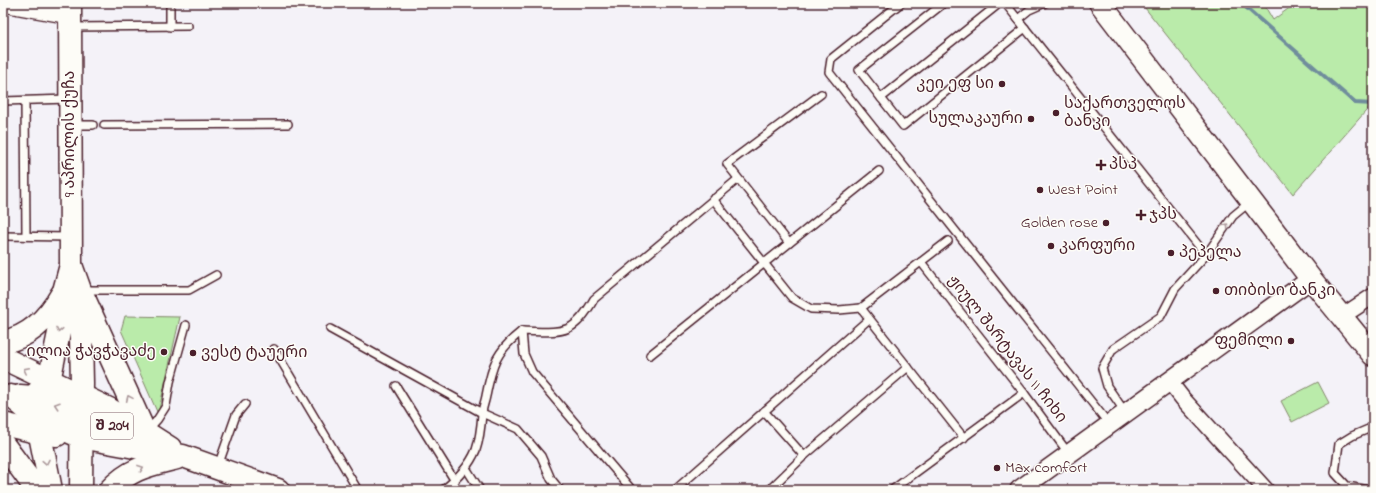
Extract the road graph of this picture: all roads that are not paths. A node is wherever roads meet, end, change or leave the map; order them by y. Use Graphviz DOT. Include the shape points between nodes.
graph roads {
  1 [pos="170,3"];
  2 [pos="901,3"];
  3 [pos="944,3"];
  4 [pos="1000,3"];
  5 [pos="1005,3"];
  6 [pos="1034,3"];
  7 [pos="1045,3"];
  8 [pos="1100,3"];
  9 [pos="3,4"];
  10 [pos="1029,10"];
  11 [pos="70,15"];
  12 [pos="1018,19"];
  13 [pos="188,26"];
  14 [pos="170,27"];
  15 [pos="1025,28"];
  16 [pos="821,94"];
  17 [pos="881,98"];
  18 [pos="70,99"];
  19 [pos="3,101"];
  20 [pos="25,101"];
  21 [pos="288,124"];
  22 [pos="70,125"];
  23 [pos="93,125"];
  24 [pos="104,125"];
  25 [pos="879,171"];
  26 [pos="738,179"];
  27 [pos="713,199"];
  28 [pos="1252,201"];
  29 [pos="3,236"];
  30 [pos="26,236"];
  31 [pos="71,237"];
  32 [pos="948,241"];
  33 [pos="789,244"];
  34 [pos="1206,255"];
  35 [pos="921,262"];
  36 [pos="764,263"];
  37 [pos="216,275"];
  38 [pos="1311,279"];
  39 [pos="72,290"];
  40 [pos="1373,296"];
  41 [pos="861,308"];
  42 [pos="1341,317"];
  43 [pos="869,319"];
  44 [pos="186,325"];
  45 [pos="330,329"];
  46 [pos="522,331"];
  47 [pos="3,342"];
  48 [pos="274,349"];
  49 [pos="650,355"];
  50 [pos="1373,355"];
  51 [pos="3,358"];
  52 [pos="908,367"];
  53 [pos="49,381"];
  54 [pos="1169,381"];
  55 [pos="396,386"];
  56 [pos="1024,393"];
  57 [pos="7,394"];
  58 [pos="245,404"];
  59 [pos="81,405"];
  60 [pos="764,411"];
  61 [pos="1126,412"];
  62 [pos="482,413"];
  63 [pos="36,416"];
  64 [pos="3,424"];
  65 [pos="1110,424"];
  66 [pos="1373,427"];
  67 [pos="145,433"];
  68 [pos="81,437"];
  69 [pos="964,438"];
  70 [pos="3,444"];
  71 [pos="1069,454"];
  72 [pos="183,456"];
  73 [pos="804,456"];
  74 [pos="217,468"];
  75 [pos="466,468"];
  76 [pos="455,481"];
  77 [pos="36,488"];
  78 [pos="81,490"];
  79 [pos="110,490"];
  80 [pos="278,490"];
  81 [pos="355,490"];
  82 [pos="443,490"];
  83 [pos="480,490"];
  84 [pos="560,490"];
  85 [pos="632,490"];
  86 [pos="674,490"];
  87 [pos="769,490"];
  88 [pos="892,490"];
  89 [pos="1018,490"];
  90 [pos="1266,490"];
  91 [pos="1369,490"];
  1 -- 14 [label="lane"];
  2 -- 65 [label="lane" via="831,59 830,72"];
  3 -- 17 [label="lane" via="859,70"];
  4 -- 17 [label="lane"];
  5 -- 12 [label="lane"];
  6 -- 10 [label="lane"];
  7 -- 10 [label="lane"];
  8 -- 28 [label="main road"];
  9 -- 11 [label="street"];
  10 -- 12 [label="lane"];
  11 -- 14 [label="lane"];
  11 -- 18 [label="main road, 9 აპრილის ქუჩა"];
  12 -- 15 [label="lane"];
  13 -- 14 [label="lane"];
  15 -- 17 [label="lane" via="903,126"];
  15 -- 34 [label="lane"];
  16 -- 26 [label="lane" via="726,164"];
  18 -- 20 [label="lane"];
  18 -- 22 [label="main road, 9 აპრილის ქუჩა"];
  19 -- 20 [label="lane"];
  20 -- 30 [label="lane"];
  21 -- 24 [label="lane"];
  22 -- 23 [label="lane"];
  22 -- 31 [label="main road, 9 აპრილის ქუჩა"];
  25 -- 33 [label="lane"];
  26 -- 27 [label="lane"];
  26 -- 33 [label="lane"];
  27 -- 36 [label="lane"];
  27 -- 46 [label="lane" via="594,299 576,325 548,332"];
  34 -- 28 [label="lane, one-way" via="1233,216"];
  28 -- 38 [label="main road"];
  29 -- 30 [label="lane"];
  30 -- 31 [label="lane"];
  31 -- 39 [label="main road, 9 აპრილის ქუჩა"];
  32 -- 35 [label="lane"];
  33 -- 36 [label="lane"];
  34 -- 61 [label="lane" via="1175,289 1161,316 1113,349 1102,368 1107,386"];
  35 -- 41 [label="lane"];
  35 -- 56 [label="lane, ჟიულ შარტავას II ჩიხი"];
  36 -- 41 [label="lane" via="792,298 811,309"];
  36 -- 49 [label="lane"];
  37 -- 39 [label="lane" via="189,290"];
  38 -- 42 [label="main road"];
  38 -- 54 [label="street"];
  39 -- 47 [label="main road" via="42,321 26,333"];
  39 -- 53 [label="main road, one-way" via="60,328"];
  39 -- 59 [label="main road"];
  67 -- 39 [label="main road, one-way"];
  40 -- 42 [label="street"];
  41 -- 43 [label="lane"];
  42 -- 50 [label="main road"];
  43 -- 52 [label="lane"];
  43 -- 60 [label="lane"];
  44 -- 67 [label="lane" via="166,406 158,420"];
  45 -- 62 [label="lane"];
  46 -- 62 [label="lane" via="506,344 498,357 489,376"];
  46 -- 85 [label="lane" via="524,354 532,372"];
  48 -- 81 [label="lane" via="356,487"];
  53 -- 51 [label="main road, one-way"];
  52 -- 69 [label="lane"];
  52 -- 73 [label="lane"];
  53 -- 59 [label="main road"];
  53 -- 63 [label="main road"];
  54 -- 61 [label="street"];
  54 -- 90 [label="street"];
  55 -- 76 [label="lane"];
  56 -- 69 [label="lane"];
  56 -- 71 [label="lane, ჟიულ შარტავას II ჩიხი"];
  57 -- 63 [label="main road, შ 204"];
  58 -- 74 [label="lane" via="236,415"];
  59 -- 63 [label="main road, შ 204, one-way"];
  59 -- 67 [label="main road" via="109,409"];
  59 -- 68 [label="main road, შ 204"];
  60 -- 73 [label="lane"];
  60 -- 86 [label="lane"];
  61 -- 65 [label="street"];
  62 -- 75 [label="lane" via="478,443"];
  62 -- 84 [label="lane" via="518,429 541,456 551,479"];
  63 -- 64 [label="main road"];
  63 -- 68 [label="main road, შ 204"];
  63 -- 77 [label="main road, one-way"];
  65 -- 71 [label="street"];
  66 -- 91 [label="lane" via="1340,444 1335,473 1346,486"];
  67 -- 72 [label="main road"];
  68 -- 72 [label="main road"];
  68 -- 78 [label="main road, შ 204"];
  69 -- 88 [label="lane"];
  70 -- 77 [label="main road"];
  71 -- 89 [label="street"];
  72 -- 74 [label="main road"];
  79 -- 72 [label="main road, one-way" via="126,475 140,467"];
  73 -- 87 [label="lane"];
  74 -- 80 [label="main road"];
  75 -- 76 [label="lane"];
  75 -- 83 [label="lane"];
  76 -- 82 [label="lane"];
}
